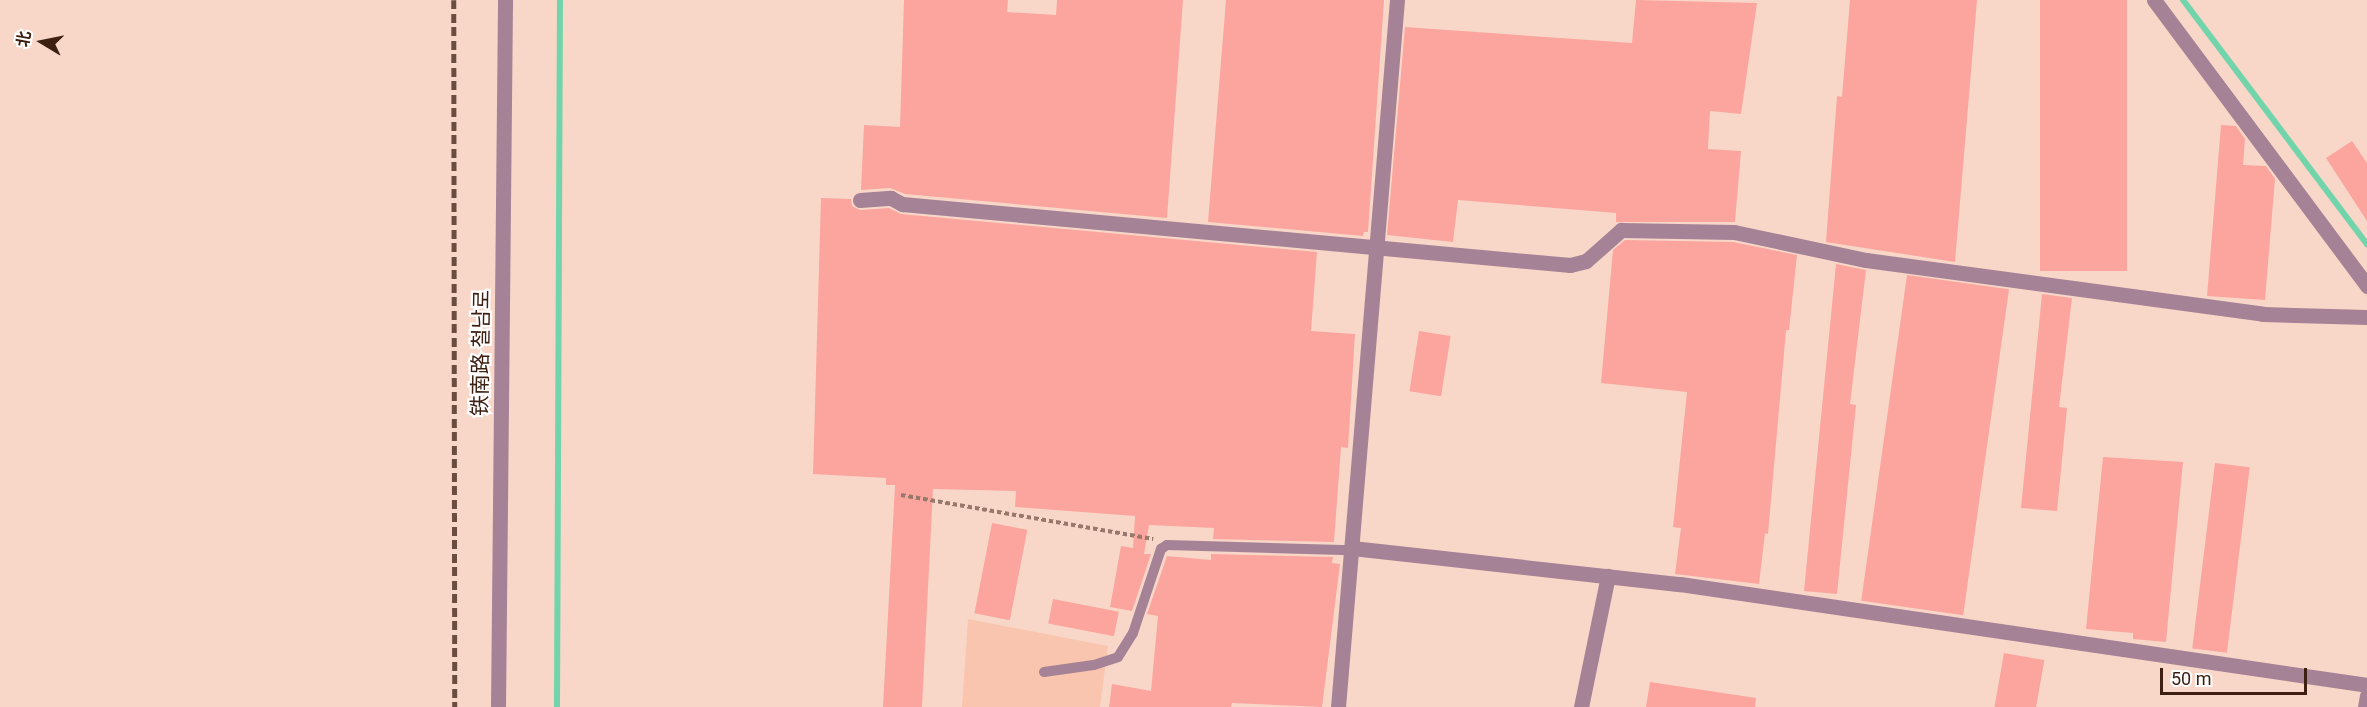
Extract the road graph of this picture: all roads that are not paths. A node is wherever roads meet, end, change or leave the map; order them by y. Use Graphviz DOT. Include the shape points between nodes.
graph roads {
  1 [pos="505,0"];
  2 [pos="1397,0"];
  3 [pos="2154,0"];
  4 [pos="860,200"];
  5 [pos="1377,247"];
  6 [pos="2367,286"];
  7 [pos="2367,316"];
  8 [pos="1352,549"];
  9 [pos="1608,576"];
  10 [pos="1044,672"];
  11 [pos="2367,685"];
  12 [pos="2367,696"];
  13 [pos="498,707"];
  14 [pos="1338,707"];
  15 [pos="1581,707"];
  16 [pos="2365,707"];
  1 -- 13 [label="street, 铁南路 철남로"];
  2 -- 5 [label="street"];
  3 -- 6 [label="street"];
  4 -- 5 [label="street" via="891,198 902,204"];
  5 -- 7 [label="street" via="1570,265 1586,261 1621,230 1734,232 1866,260 2263,314"];
  5 -- 8 [label="street"];
  8 -- 9 [label="street"];
  8 -- 10 [label="lane" via="1167,545 1161,549 1133,633 1118,657 1094,665"];
  8 -- 14 [label="street"];
  9 -- 11 [label="street"];
  9 -- 15 [label="street"];
  12 -- 16 [label="street"];
}
